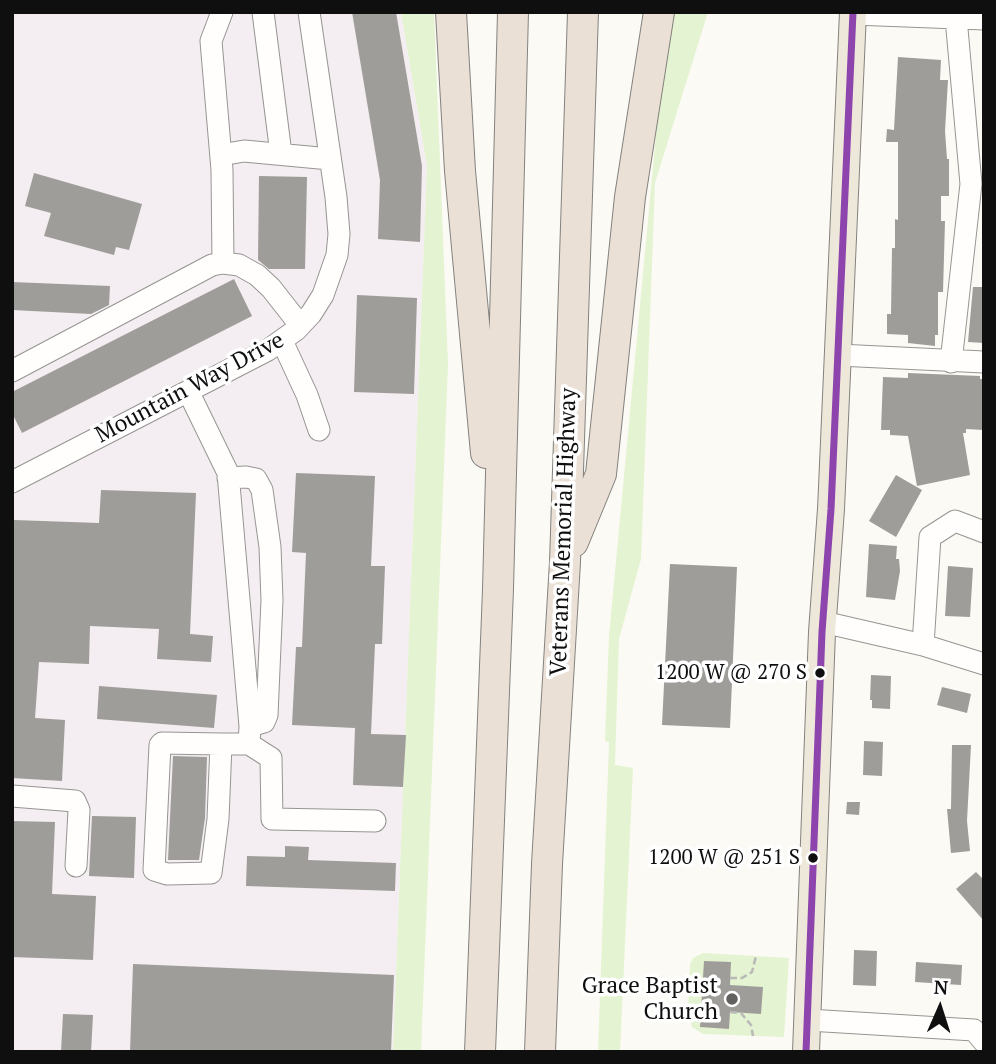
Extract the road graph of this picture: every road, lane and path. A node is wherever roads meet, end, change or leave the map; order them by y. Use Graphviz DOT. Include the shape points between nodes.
graph roads {
  1 [pos="263,12"];
  2 [pos="309,12"];
  3 [pos="451,12"];
  4 [pos="513,12"];
  5 [pos="583,12"];
  6 [pos="659,12"];
  7 [pos="853,13"];
  8 [pos="219,16"];
  9 [pos="956,18"];
  10 [pos="984,19"];
  11 [pos="221,155"];
  12 [pos="281,155"];
  13 [pos="330,159"];
  14 [pos="223,263"];
  15 [pos="300,325"];
  16 [pos="282,341"];
  17 [pos="838,355"];
  18 [pos="951,362"];
  19 [pos="984,362"];
  20 [pos="12,371"];
  21 [pos="189,393"];
  22 [pos="319,430"];
  23 [pos="14,477"];
  24 [pos="228,478"];
  25 [pos="984,532"];
  26 [pos="565,562"];
  27 [pos="498,589"];
  28 [pos="272,609"];
  29 [pos="240,611"];
  30 [pos="823,622"];
  31 [pos="923,645"];
  32 [pos="984,664"];
  33 [pos="249,735"];
  34 [pos="221,744"];
  35 [pos="12,796"];
  36 [pos="375,821"];
  37 [pos="76,866"];
  38 [pos="756,956"];
  39 [pos="730,978"];
  40 [pos="730,1012"];
  41 [pos="808,1020"];
  42 [pos="753,1036"];
  43 [pos="984,1042"];
  44 [pos="480,1052"];
  45 [pos="540,1052"];
  46 [pos="806,1052"];
  1 -- 12 [label="street"];
  2 -- 13 [label="street, Mountain Way Drive"];
  3 -- 27 [label="highway" via="460,171"];
  4 -- 27 [label="highway"];
  5 -- 26 [label="highway, Veterans Memorial Highway"];
  6 -- 26 [label="highway" via="630,197 601,474"];
  7 -- 9 [label="street"];
  7 -- 17 [label="main road"];
  8 -- 11 [label="street" via="211,41"];
  9 -- 10 [label="street"];
  9 -- 18 [label="street" via="971,184"];
  11 -- 12 [label="street"];
  11 -- 14 [label="street"];
  12 -- 13 [label="street"];
  13 -- 15 [label="street, Mountain Way Drive" via="339,234 337,255 323,295"];
  14 -- 15 [label="street" via="257,275"];
  14 -- 20 [label="street"];
  15 -- 16 [label="street, Mountain Way Drive"];
  16 -- 21 [label="street, Mountain Way Drive"];
  16 -- 22 [label="street"];
  17 -- 18 [label="street"];
  17 -- 30 [label="main road"];
  18 -- 19 [label="street"];
  21 -- 23 [label="street, Mountain Way Drive"];
  21 -- 24 [label="street"];
  24 -- 28 [label="street" via="256,480 261,490 270,547"];
  24 -- 29 [label="street"];
  25 -- 31 [label="street" via="955,521 930,537"];
  26 -- 45 [label="highway, Veterans Memorial Highway"];
  27 -- 44 [label="highway"];
  28 -- 29 [label="street"];
  28 -- 33 [label="street" via="267,715"];
  29 -- 33 [label="street"];
  30 -- 31 [label="street"];
  30 -- 41 [label="main road"];
  31 -- 32 [label="street"];
  33 -- 34 [label="street"];
  33 -- 36 [label="street" via="271,758 272,819"];
  34 -- 34 [label="street" via="160,745 153,866 158,872 211,873"];
  35 -- 37 [label="street" via="75,801 79,810"];
  38 -- 39 [label="path" via="752,972"];
  40 -- 42 [label="path" via="741,1013"];
  41 -- 43 [label="street" via="974,1030"];
  41 -- 46 [label="main road"];
}
